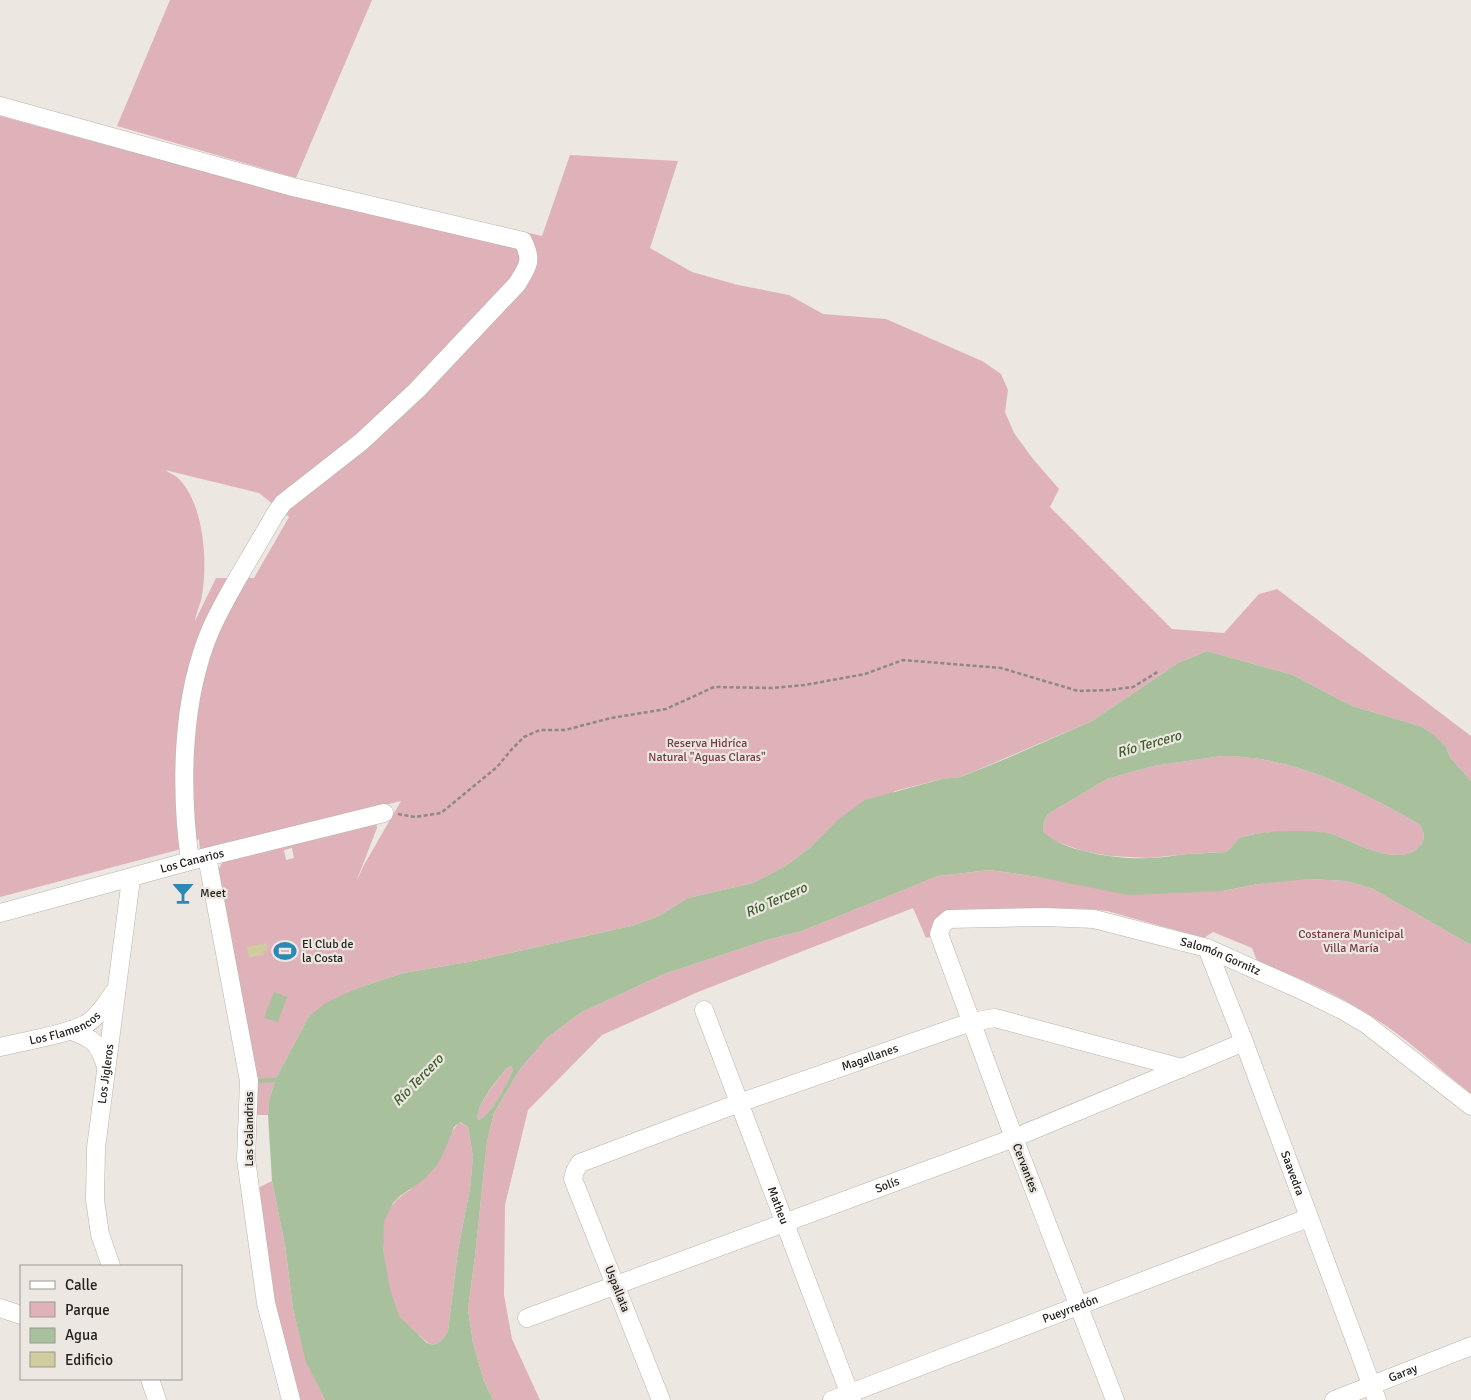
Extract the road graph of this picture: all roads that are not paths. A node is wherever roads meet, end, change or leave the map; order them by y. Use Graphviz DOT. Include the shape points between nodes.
graph roads {
  1 [pos="0,106"];
  2 [pos="384,813"];
  3 [pos="199,859"];
  4 [pos="130,879"];
  5 [pos="0,913"];
  6 [pos="939,934"];
  7 [pos="1207,948"];
  8 [pos="115,991"];
  9 [pos="704,1010"];
  10 [pos="971,1022"];
  11 [pos="70,1030"];
  12 [pos="1244,1042"];
  13 [pos="0,1047"];
  14 [pos="106,1067"];
  15 [pos="1182,1068"];
  16 [pos="739,1103"];
  17 [pos="1471,1106"];
  18 [pos="1014,1138"];
  19 [pos="573,1179"];
  20 [pos="1308,1218"];
  21 [pos="784,1222"];
  22 [pos="111,1265"];
  23 [pos="615,1285"];
  24 [pos="1079,1306"];
  25 [pos="0,1308"];
  26 [pos="20,1314"];
  27 [pos="528,1318"];
  28 [pos="1471,1346"];
  29 [pos="150,1380"];
  30 [pos="1374,1393"];
  31 [pos="851,1397"];
  32 [pos="158,1400"];
  33 [pos="291,1400"];
  34 [pos="661,1400"];
  35 [pos="832,1400"];
  36 [pos="1115,1400"];
  37 [pos="1334,1400"];
  1 -- 3 [label="street, Las Calandrias" via="293,187 523,241 529,254 526,269 517,284 417,390 361,442 283,503 227,598 198,668 184,765 185,816"];
  2 -- 3 [label="street, Los Canarios"];
  3 -- 4 [label="street, Los Canarios"];
  3 -- 33 [label="street, Las Calandrias" via="249,1081 246,1159 266,1303"];
  4 -- 5 [label="street, Los Canarios"];
  4 -- 8 [label="street, Los Jigleros"];
  6 -- 7 [label="street, Salomón Gornitz" via="949,919 1045,916 1109,922"];
  6 -- 10 [label="street, Cervantes"];
  7 -- 12 [label="street, Saavedra"];
  7 -- 17 [label="street, Salomón Gornitz" via="1366,1024"];
  8 -- 11 [label="street, Los Flamencos" via="87,1023"];
  8 -- 14 [label="street, Los Jigleros"];
  9 -- 16 [label="street, Matheu"];
  10 -- 15 [label="street, Magallanes" via="995,1018"];
  10 -- 16 [label="street, Magallanes"];
  10 -- 18 [label="street, Cervantes"];
  11 -- 13 [label="street, Los Flamencos"];
  11 -- 14 [label="street" via="96,1044"];
  12 -- 15 [label="street, Solís"];
  12 -- 20 [label="street, Saavedra"];
  14 -- 22 [label="street, Los Jigleros" via="96,1148 95,1200 100,1234"];
  15 -- 18 [label="street, Solís"];
  16 -- 19 [label="street, Magallanes" via="580,1163"];
  16 -- 21 [label="street, Matheu"];
  18 -- 21 [label="street, Solís"];
  18 -- 24 [label="street, Cervantes"];
  19 -- 23 [label="street, Uspallata"];
  20 -- 24 [label="street, Pueyrredón"];
  20 -- 30 [label="street, Saavedra"];
  21 -- 23 [label="street, Solís"];
  21 -- 31 [label="street, Matheu"];
  23 -- 27 [label="street, Solís"];
  23 -- 34 [label="street, Uspallata"];
  24 -- 31 [label="street, Pueyrredón"];
  24 -- 36 [label="street, Cervantes"];
  25 -- 26 [label="street"];
  28 -- 30 [label="street, Garay"];
  29 -- 32 [label="street"];
  30 -- 37 [label="street, Garay"];
  31 -- 35 [label="street, Pueyrredón"];
}
